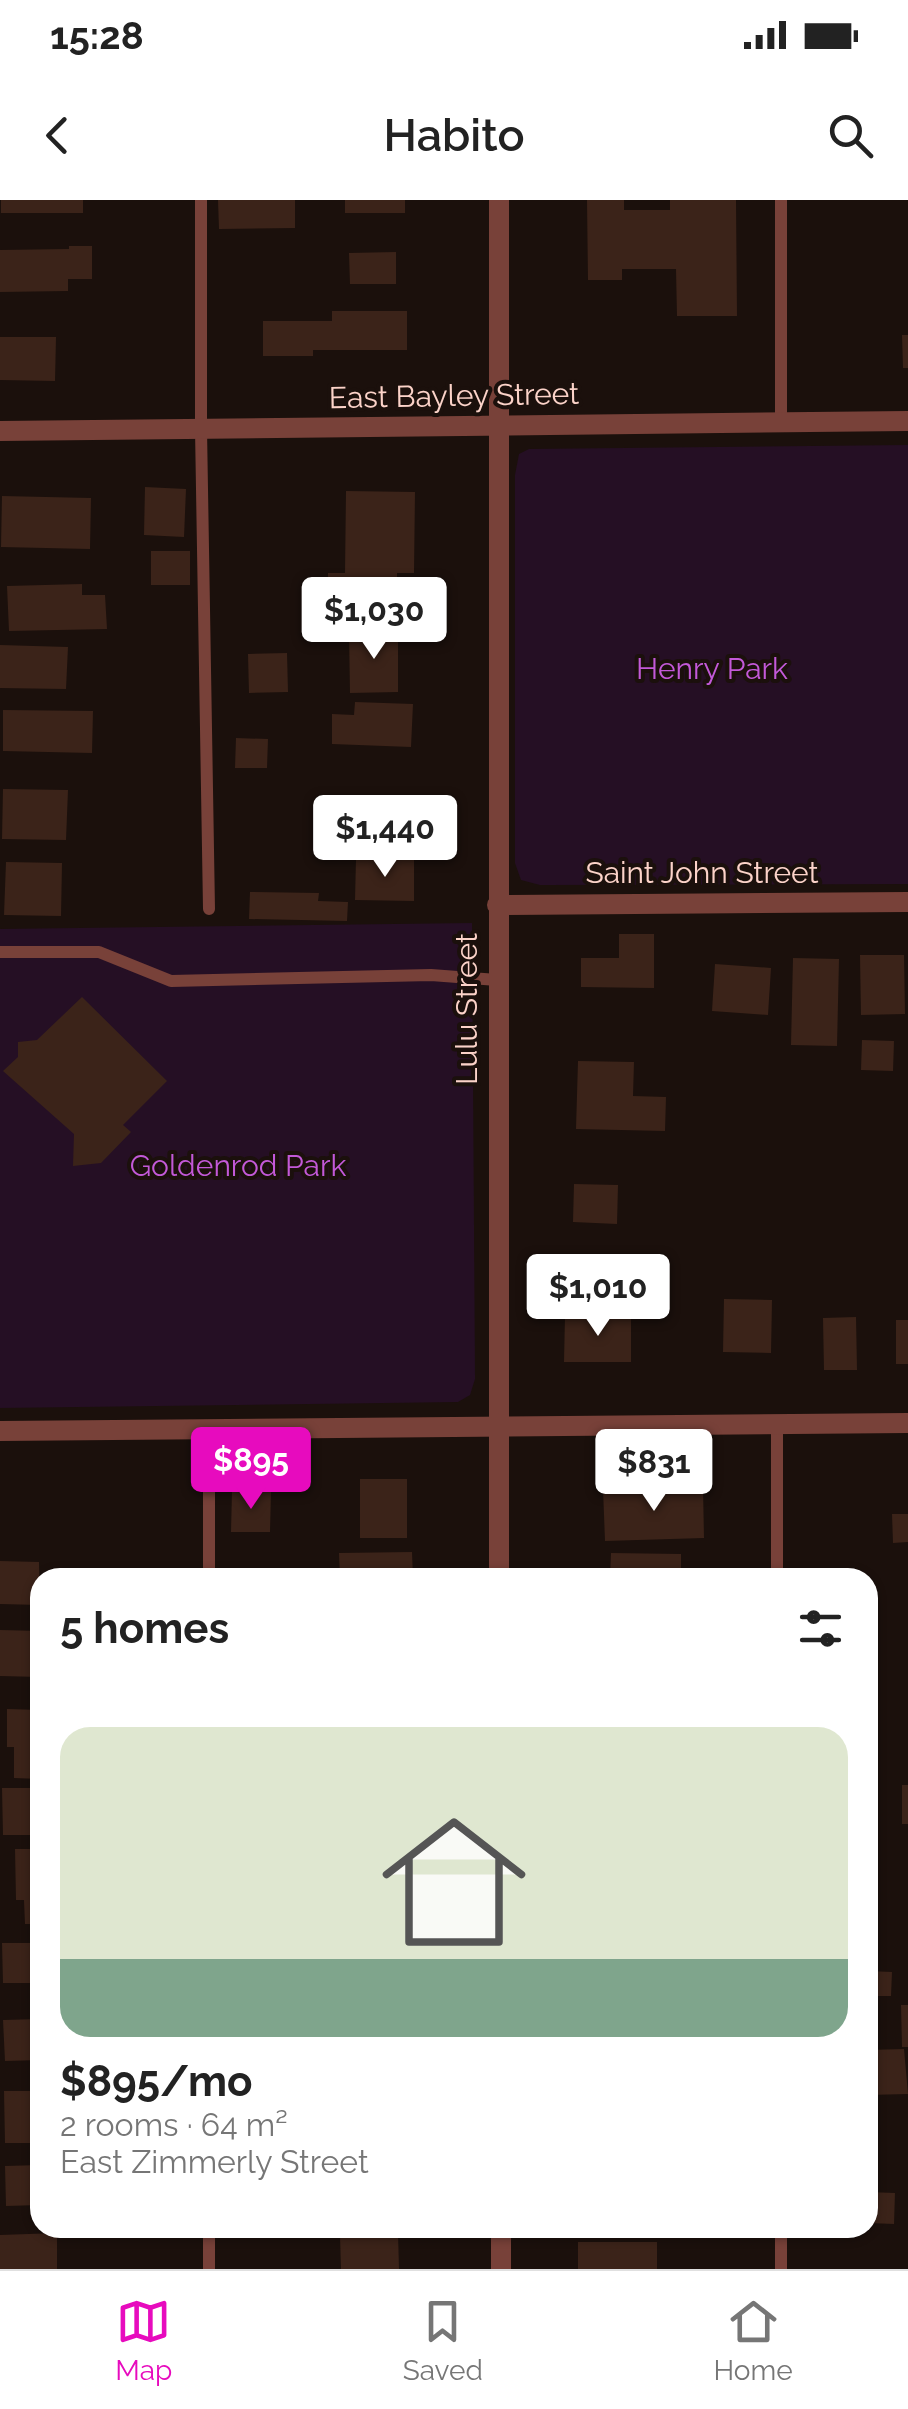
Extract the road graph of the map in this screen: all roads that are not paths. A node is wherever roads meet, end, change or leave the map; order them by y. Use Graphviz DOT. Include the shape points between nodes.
graph roads {
  1 [pos="201,200"];
  2 [pos="499,200"];
  3 [pos="781,200"];
  4 [pos="908,421"];
  5 [pos="781,422"];
  6 [pos="500,425"];
  7 [pos="201,428"];
  8 [pos="0,430"];
  9 [pos="908,902"];
  10 [pos="496,905"];
  11 [pos="209,909"];
  12 [pos="0,952"];
  13 [pos="497,980"];
  14 [pos="908,1423"];
  15 [pos="777,1424"];
  16 [pos="498,1427"];
  17 [pos="208,1430"];
  18 [pos="0,1431"];
  19 [pos="208,1568"];
  20 [pos="499,1568"];
  21 [pos="778,1568"];
  22 [pos="209,2238"];
  23 [pos="500,2238"];
  24 [pos="781,2238"];
  25 [pos="209,2269"];
  26 [pos="501,2269"];
  27 [pos="781,2269"];
  1 -- 7 [label="lane"];
  2 -- 6 [label="street, Lulu Street"];
  3 -- 5 [label="lane"];
  4 -- 5 [label="street, East Bayley Street"];
  5 -- 6 [label="street, East Bayley Street"];
  6 -- 7 [label="street, East Bayley Street"];
  6 -- 10 [label="street, Lulu Street"];
  7 -- 8 [label="street, East Bayley Street"];
  7 -- 11 [label="lane"];
  9 -- 10 [label="street, Saint John Street"];
  10 -- 13 [label="street, Lulu Street"];
  12 -- 13 [label="lane" via="99,952 171,980"];
  13 -- 16 [label="street, Lulu Street"];
  14 -- 15 [label="street"];
  15 -- 16 [label="street"];
  15 -- 21 [label="lane"];
  16 -- 17 [label="street"];
  16 -- 20 [label="street, Lulu Street"];
  17 -- 18 [label="street"];
  17 -- 19 [label="lane"];
  22 -- 25 [label="lane"];
  23 -- 26 [label="street"];
  24 -- 27 [label="lane"];
}
